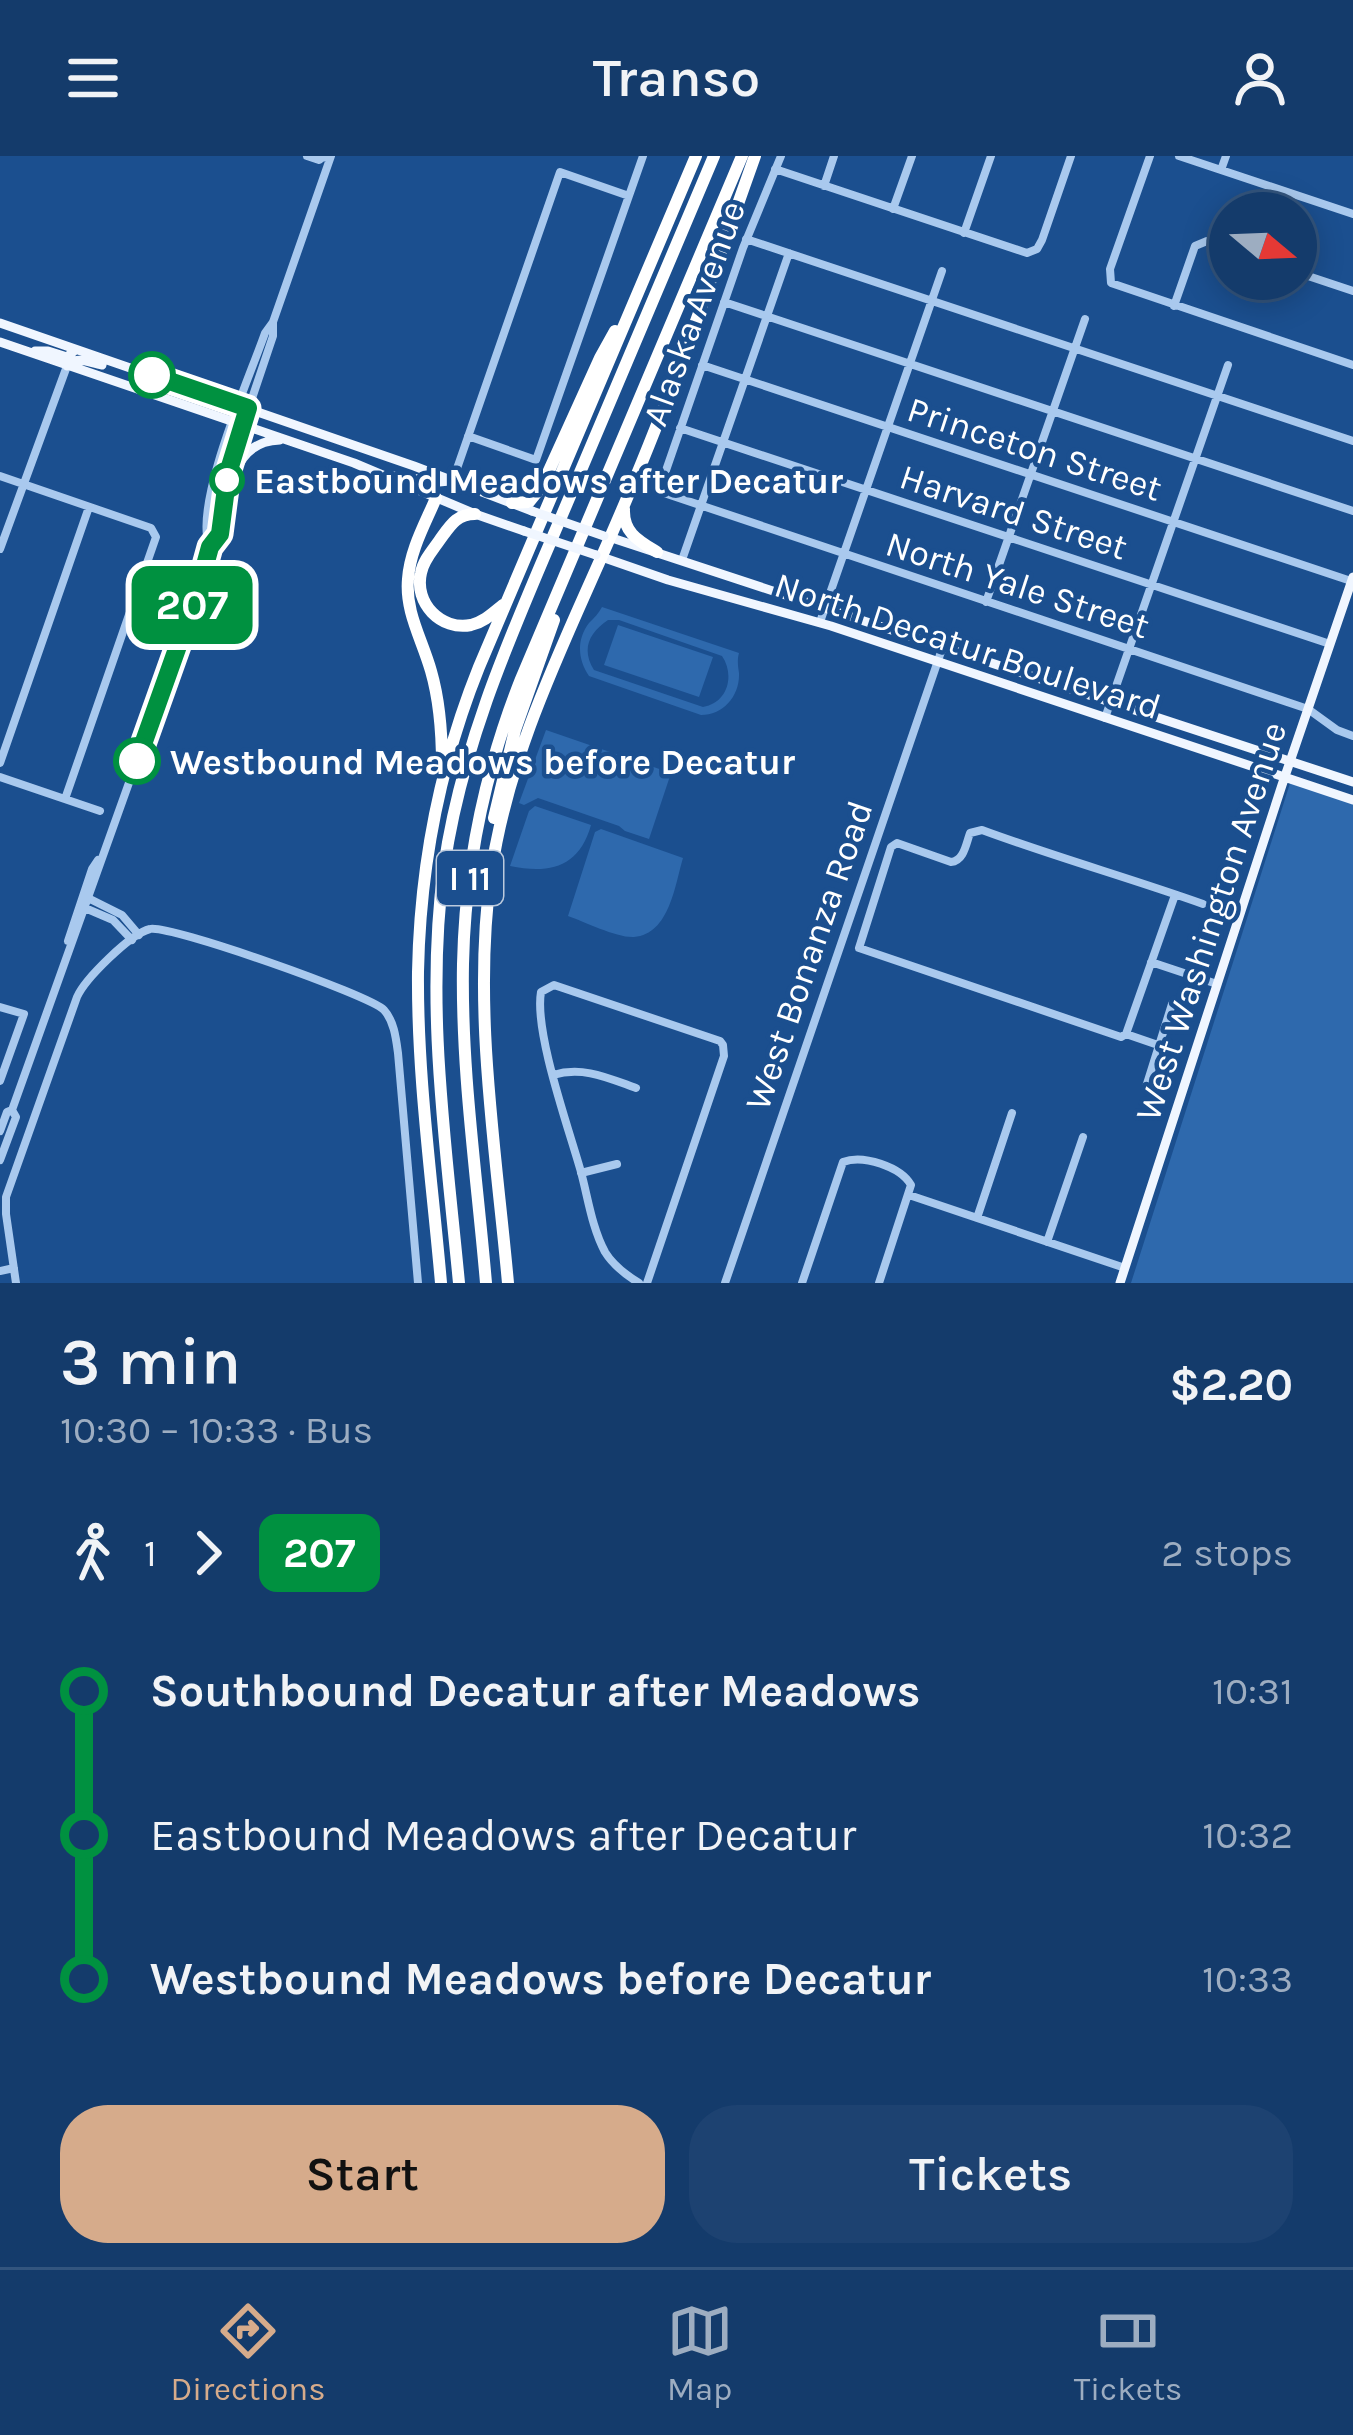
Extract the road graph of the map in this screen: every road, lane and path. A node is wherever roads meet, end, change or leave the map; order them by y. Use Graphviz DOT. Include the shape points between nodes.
graph roads {
  1 [pos="307,156"];
  2 [pos="643,156"];
  3 [pos="696,156"];
  4 [pos="714,156"];
  5 [pos="742,156"];
  6 [pos="755,156"];
  7 [pos="781,156"];
  8 [pos="834,156"];
  9 [pos="912,156"];
  10 [pos="991,156"];
  11 [pos="1071,156"];
  12 [pos="1150,156"];
  13 [pos="1179,156"];
  14 [pos="1226,156"];
  15 [pos="327,157"];
  16 [pos="775,169"];
  17 [pos="1221,170"];
  18 [pos="824,186"];
  19 [pos="629,196"];
  20 [pos="893,209"];
  21 [pos="1353,214"];
  22 [pos="964,233"];
  23 [pos="746,239"];
  24 [pos="1209,243"];
  25 [pos="789,253"];
  26 [pos="942,271"];
  27 [pos="1317,279"];
  28 [pos="639,289"];
  29 [pos="1353,291"];
  30 [pos="932,300"];
  31 [pos="724,302"];
  32 [pos="1174,306"];
  33 [pos="767,316"];
  34 [pos="1085,319"];
  35 [pos="0,323"];
  36 [pos="0,342"];
  37 [pos="1075,348"];
  38 [pos="75,350"];
  39 [pos="24,351"];
  40 [pos="910,364"];
  41 [pos="1228,364"];
  42 [pos="702,365"];
  43 [pos="1353,365"];
  44 [pos="67,366"];
  45 [pos="125,367"];
  46 [pos="745,380"];
  47 [pos="1217,396"];
  48 [pos="244,407"];
  49 [pos="1053,411"];
  50 [pos="238,424"];
  51 [pos="888,427"];
  52 [pos="680,428"];
  53 [pos="468,436"];
  54 [pos="291,441"];
  55 [pos="1353,441"];
  56 [pos="723,442"];
  57 [pos="1196,459"];
  58 [pos="1030,474"];
  59 [pos="0,476"];
  60 [pos="385,476"];
  61 [pos="453,480"];
  62 [pos="23,484"];
  63 [pos="662,490"];
  64 [pos="866,490"];
  65 [pos="599,494"];
  66 [pos="436,498"];
  67 [pos="512,503"];
  68 [pos="625,504"];
  69 [pos="89,507"];
  70 [pos="701,507"];
  71 [pos="223,509"];
  72 [pos="1353,511"];
  73 [pos="475,514"];
  74 [pos="1173,522"];
  75 [pos="607,537"];
  76 [pos="1009,538"];
  77 [pos="210,547"];
  78 [pos="0,549"];
  79 [pos="657,552"];
  80 [pos="843,554"];
  81 [pos="599,556"];
  82 [pos="682,560"];
  83 [pos="1352,579"];
  84 [pos="1151,585"];
  85 [pos="986,602"];
  86 [pos="507,603"];
  87 [pos="825,607"];
  88 [pos="820,622"];
  89 [pos="1330,644"];
  90 [pos="943,646"];
  91 [pos="1129,650"];
  92 [pos="938,661"];
  93 [pos="1111,701"];
  94 [pos="1308,709"];
  95 [pos="1105,718"];
  96 [pos="1352,734"];
  97 [pos="1290,760"];
  98 [pos="0,763"];
  99 [pos="0,777"];
  100 [pos="1284,778"];
  101 [pos="1353,782"];
  102 [pos="442,784"];
  103 [pos="65,799"];
  104 [pos="1353,800"];
  105 [pos="100,811"];
  106 [pos="106,849"];
  107 [pos="490,886"];
  108 [pos="1175,895"];
  109 [pos="86,903"];
  110 [pos="1203,904"];
  111 [pos="135,938"];
  112 [pos="1151,962"];
  113 [pos="63,968"];
  114 [pos="1217,984"];
  115 [pos="1172,1004"];
  116 [pos="0,1007"];
  117 [pos="1126,1034"];
  118 [pos="1159,1045"];
  119 [pos="553,1075"];
  120 [pos="0,1081"];
  121 [pos="1146,1087"];
  122 [pos="636,1088"];
  123 [pos="12,1110"];
  124 [pos="1012,1113"];
  125 [pos="0,1132"];
  126 [pos="1083,1137"];
  127 [pos="0,1160"];
  128 [pos="617,1164"];
  129 [pos="581,1174"];
  130 [pos="909,1195"];
  131 [pos="977,1218"];
  132 [pos="1048,1242"];
  133 [pos="1125,1268"];
  134 [pos="0,1271"];
  135 [pos="15,1276"];
  136 [pos="0,1281"];
  137 [pos="418,1283"];
  138 [pos="441,1283"];
  139 [pos="459,1283"];
  140 [pos="486,1283"];
  141 [pos="508,1283"];
  142 [pos="643,1283"];
  143 [pos="725,1283"];
  144 [pos="802,1283"];
  145 [pos="879,1283"];
  146 [pos="1120,1283"];
  1 -- 15 [label="street"];
  2 -- 19 [label="street"];
  3 -- 28 [label="highway"];
  4 -- 139 [label="highway, I 11" via="500,661 459,788 436,974"];
  5 -- 65 [label="highway, I 11"];
  6 -- 68 [label="highway"];
  7 -- 16 [label="street, Alaska Avenue"];
  8 -- 18 [label="street"];
  9 -- 20 [label="street"];
  10 -- 22 [label="street"];
  11 -- 22 [label="street" via="1033,252"];
  12 -- 32 [label="street" via="1111,283"];
  13 -- 17 [label="street"];
  14 -- 17 [label="street"];
  15 -- 48 [label="street"];
  16 -- 18 [label="street"];
  16 -- 23 [label="street, Alaska Avenue"];
  17 -- 21 [label="street"];
  18 -- 20 [label="street"];
  19 -- 53 [label="street" via="536,460"];
  19 -- 53 [label="street" via="560,172"];
  20 -- 22 [label="street"];
  23 -- 25 [label="street"];
  23 -- 31 [label="street, Alaska Avenue"];
  24 -- 32 [label="street" via="1195,246"];
  25 -- 30 [label="street"];
  25 -- 33 [label="street"];
  26 -- 30 [label="street"];
  27 -- 29 [label="street"];
  28 -- 67 [label="highway" via="545,482 532,500"];
  28 -- 86 [label="highway"];
  30 -- 37 [label="street"];
  30 -- 40 [label="street"];
  31 -- 33 [label="street"];
  31 -- 42 [label="street, Alaska Avenue"];
  32 -- 43 [label="street"];
  33 -- 40 [label="street"];
  33 -- 46 [label="street"];
  34 -- 37 [label="street"];
  35 -- 38 [label="main road, North Decatur Boulevard"];
  36 -- 39 [label="main road"];
  37 -- 47 [label="street"];
  37 -- 49 [label="street"];
  38 -- 39 [label="main road" via="67,357"];
  38 -- 45 [label="main road, North Decatur Boulevard"];
  39 -- 44 [label="main road"];
  40 -- 49 [label="street"];
  40 -- 51 [label="street"];
  41 -- 47 [label="street"];
  42 -- 46 [label="street, Princeton Street"];
  42 -- 52 [label="street, Alaska Avenue"];
  44 -- 45 [label="main road" via="79,360"];
  44 -- 50 [label="main road"];
  44 -- 62 [label="street"];
  45 -- 48 [label="main road, North Decatur Boulevard"];
  46 -- 51 [label="street, Princeton Street"];
  46 -- 56 [label="street"];
  47 -- 55 [label="street"];
  47 -- 57 [label="street"];
  48 -- 50 [label="street"];
  48 -- 61 [label="main road, North Decatur Boulevard"];
  49 -- 57 [label="street"];
  49 -- 58 [label="street"];
  50 -- 54 [label="main road"];
  50 -- 71 [label="street"];
  50 -- 77 [label="street" via="214,480 204,532"];
  51 -- 58 [label="street, Princeton Street"];
  51 -- 64 [label="street"];
  52 -- 56 [label="street, Harvard Street"];
  52 -- 63 [label="street, Alaska Avenue"];
  53 -- 61 [label="street"];
  54 -- 60 [label="main road"];
  54 -- 71 [label="main road" via="249,449"];
  56 -- 64 [label="street, Harvard Street"];
  56 -- 70 [label="street"];
  57 -- 72 [label="street"];
  57 -- 74 [label="street"];
  58 -- 74 [label="street, Princeton Street"];
  58 -- 76 [label="street"];
  59 -- 62 [label="street"];
  60 -- 61 [label="main road"];
  60 -- 66 [label="main road, North Decatur Boulevard"];
  61 -- 66 [label="main road"];
  61 -- 67 [label="main road, North Decatur Boulevard"];
  62 -- 69 [label="street"];
  62 -- 78 [label="street"];
  63 -- 70 [label="street, North Yale Street"];
  64 -- 76 [label="street, Harvard Street"];
  64 -- 80 [label="street"];
  65 -- 107 [label="highway" via="511,746"];
  65 -- 140 [label="highway, I 11" via="513,700 473,850 464,1016"];
  66 -- 73 [label="main road, North Decatur Boulevard"];
  66 -- 102 [label="highway" via="412,553 407,593 437,697"];
  67 -- 75 [label="main road, North Decatur Boulevard, bridge"];
  68 -- 75 [label="highway"];
  68 -- 79 [label="highway" via="627,529"];
  69 -- 98 [label="street"];
  69 -- 103 [label="street" via="152,528 156,537"];
  70 -- 80 [label="street, North Yale Street"];
  70 -- 82 [label="street"];
  71 -- 77 [label="street"];
  73 -- 81 [label="main road, North Decatur Boulevard, bridge"];
  73 -- 86 [label="highway" via="455,520 426,560 422,594 435,616 457,625 482,621"];
  74 -- 83 [label="street, Princeton Street"];
  74 -- 84 [label="street"];
  75 -- 79 [label="main road, North Decatur Boulevard"];
  75 -- 81 [label="highway"];
  76 -- 84 [label="street, Harvard Street"];
  76 -- 85 [label="street"];
  77 -- 106 [label="street"];
  79 -- 82 [label="main road, North Decatur Boulevard"];
  80 -- 85 [label="street, North Yale Street"];
  80 -- 87 [label="street"];
  81 -- 88 [label="main road, North Decatur Boulevard"];
  81 -- 107 [label="highway" via="519,755"];
  82 -- 87 [label="main road, North Decatur Boulevard"];
  83 -- 89 [label="main road, West Washington Avenue"];
  84 -- 89 [label="street, Harvard Street"];
  84 -- 91 [label="street"];
  85 -- 91 [label="street, North Yale Street"];
  86 -- 102 [label="highway"];
  87 -- 88 [label="street"];
  87 -- 90 [label="main road, North Decatur Boulevard"];
  88 -- 92 [label="main road, North Decatur Boulevard"];
  89 -- 94 [label="main road, West Washington Avenue"];
  90 -- 92 [label="street, West Bonanza Road"];
  90 -- 93 [label="main road, North Decatur Boulevard"];
  91 -- 93 [label="street"];
  91 -- 94 [label="street, North Yale Street"];
  92 -- 95 [label="main road, North Decatur Boulevard"];
  92 -- 143 [label="street, West Bonanza Road"];
  93 -- 95 [label="street"];
  93 -- 97 [label="main road, North Decatur Boulevard"];
  94 -- 96 [label="street, North Yale Street"];
  94 -- 97 [label="main road, West Washington Avenue"];
  95 -- 100 [label="main road, North Decatur Boulevard"];
  97 -- 100 [label="main road, West Washington Avenue"];
  97 -- 101 [label="main road, North Decatur Boulevard"];
  99 -- 103 [label="street"];
  100 -- 104 [label="main road, North Decatur Boulevard"];
  100 -- 114 [label="main road, West Washington Avenue"];
  102 -- 138 [label="highway" via="418,973"];
  103 -- 105 [label="street"];
  106 -- 109 [label="street"];
  106 -- 113 [label="street" via="92,869"];
  107 -- 141 [label="highway" via="484,1001"];
  108 -- 110 [label="street"];
  108 -- 112 [label="street"];
  108 -- 117 [label="street" via="976,830 956,861 891,847 861,950"];
  109 -- 111 [label="street"];
  109 -- 113 [label="street"];
  111 -- 135 [label="street" via="77,998 5,1202"];
  111 -- 137 [label="street" via="156,928 189,937 385,1011 398,1053"];
  112 -- 114 [label="street"];
  112 -- 117 [label="street"];
  113 -- 123 [label="street"];
  114 -- 133 [label="main road, West Washington Avenue"];
  115 -- 118 [label="street"];
  116 -- 120 [label="street" via="23,1014"];
  117 -- 118 [label="street"];
  118 -- 121 [label="street"];
  119 -- 122 [label="street" via="579,1070"];
  119 -- 129 [label="street"];
  119 -- 142 [label="street" via="540,1002 554,985 723,1045"];
  123 -- 125 [label="street"];
  123 -- 127 [label="street"];
  124 -- 131 [label="street"];
  126 -- 132 [label="street"];
  128 -- 129 [label="street"];
  129 -- 142 [label="street" via="605,1252"];
  130 -- 131 [label="street"];
  130 -- 144 [label="street" via="903,1173 858,1157 843,1162"];
  130 -- 145 [label="street"];
  131 -- 132 [label="street"];
  132 -- 133 [label="street"];
  133 -- 146 [label="main road, West Washington Avenue"];
  134 -- 135 [label="street"];
  135 -- 136 [label="street"];
}
